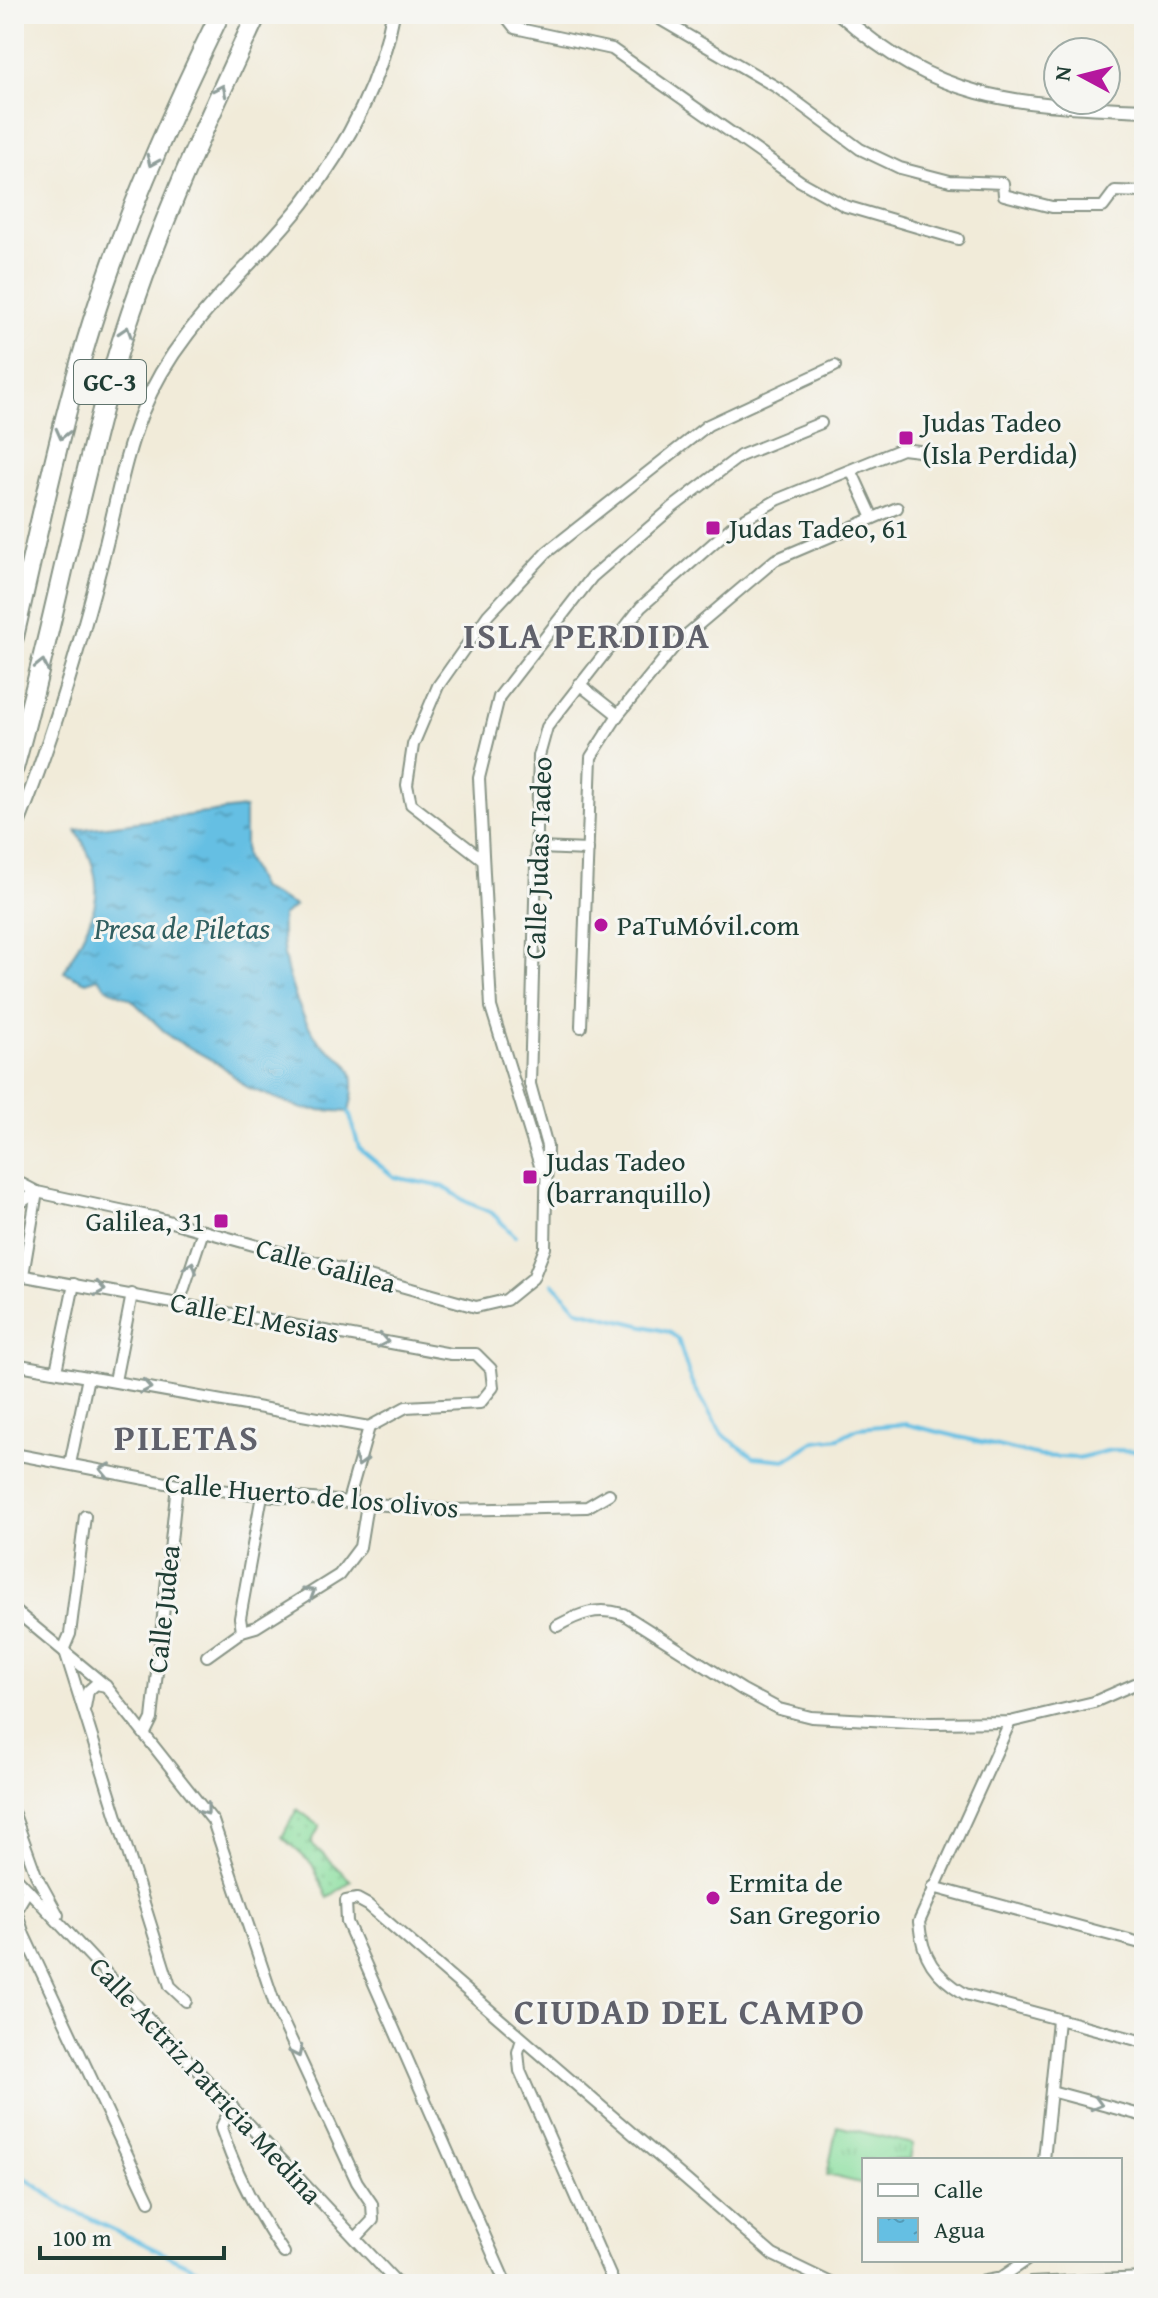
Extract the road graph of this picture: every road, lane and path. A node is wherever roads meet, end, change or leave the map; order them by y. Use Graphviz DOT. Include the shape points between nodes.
graph roads {
  1 [pos="220,14"];
  2 [pos="257,14"];
  3 [pos="393,14"];
  4 [pos="504,14"];
  5 [pos="651,14"];
  6 [pos="840,14"];
  7 [pos="1144,110"];
  8 [pos="1144,192"];
  9 [pos="958,239"];
  10 [pos="835,366"];
  11 [pos="821,423"];
  12 [pos="919,451"];
  13 [pos="851,470"];
  14 [pos="897,508"];
  15 [pos="873,518"];
  16 [pos="14,637"];
  17 [pos="579,684"];
  18 [pos="618,715"];
  19 [pos="14,768"];
  20 [pos="14,834"];
  21 [pos="539,848"];
  22 [pos="588,850"];
  23 [pos="481,858"];
  24 [pos="581,1027"];
  25 [pos="544,1178"];
  26 [pos="14,1180"];
  27 [pos="37,1192"];
  28 [pos="14,1207"];
  29 [pos="203,1231"];
  30 [pos="18,1274"];
  31 [pos="74,1284"];
  32 [pos="132,1294"];
  33 [pos="179,1303"];
  34 [pos="14,1364"];
  35 [pos="56,1371"];
  36 [pos="88,1377"];
  37 [pos="115,1381"];
  38 [pos="369,1427"];
  39 [pos="14,1454"];
  40 [pos="70,1464"];
  41 [pos="177,1485"];
  42 [pos="609,1494"];
  43 [pos="262,1495"];
  44 [pos="348,1501"];
  45 [pos="367,1504"];
  46 [pos="85,1516"];
  47 [pos="14,1610"];
  48 [pos="557,1626"];
  49 [pos="242,1631"];
  50 [pos="64,1648"];
  51 [pos="207,1656"];
  52 [pos="1144,1680"];
  53 [pos="106,1686"];
  54 [pos="85,1709"];
  55 [pos="1010,1722"];
  56 [pos="145,1733"];
  57 [pos="14,1814"];
  58 [pos="19,1827"];
  59 [pos="14,1849"];
  60 [pos="14,1875"];
  61 [pos="933,1887"];
  62 [pos="28,1890"];
  63 [pos="74,1940"];
  64 [pos="1144,1944"];
  65 [pos="186,2001"];
  66 [pos="1058,2020"];
  67 [pos="522,2039"];
  68 [pos="1144,2042"];
  69 [pos="1051,2091"];
  70 [pos="232,2106"];
  71 [pos="1144,2116"];
  72 [pos="1044,2158"];
  73 [pos="149,2201"];
  74 [pos="356,2238"];
  75 [pos="284,2253"];
  76 [pos="1027,2262"];
  77 [pos="1030,2262"];
  78 [pos="1144,2278"];
  79 [pos="998,2280"];
  80 [pos="1029,2282"];
  81 [pos="398,2284"];
  82 [pos="506,2284"];
  83 [pos="614,2284"];
  84 [pos="833,2284"];
  85 [pos="970,2284"];
  1 -- 16 [label="highway, GC-3, one-way" via="147,173 109,273 79,368"];
  19 -- 2 [label="highway, GC-3, one-way" via="125,332 180,182"];
  3 -- 20 [label="street" via="374,85 353,130 302,204 186,332 142,412 71,673"];
  4 -- 9 [label="street" via="515,28 612,49 800,181 845,206"];
  5 -- 8 [label="street" via="778,88 860,149 900,168 950,181 1003,183 1004,195 1052,207 1103,207 1115,191"];
  6 -- 7 [label="street" via="888,54 955,88 997,98"];
  10 -- 23 [label="street" via="708,425 547,552 488,615 438,686 413,745 407,785 411,804"];
  11 -- 23 [label="street" via="740,456 673,507 592,577 535,649 499,697 486,739 479,778"];
  12 -- 13 [label="street, Calle Judas Tadeo" via="902,449"];
  13 -- 15 [label="street"];
  13 -- 17 [label="street, Calle Judas Tadeo" via="779,499 735,524 641,607"];
  14 -- 15 [label="street"];
  15 -- 18 [label="street" via="775,560 678,642"];
  17 -- 18 [label="street"];
  17 -- 21 [label="street, Calle Judas Tadeo" via="547,727 539,756"];
  18 -- 22 [label="street" via="591,757"];
  21 -- 22 [label="street"];
  21 -- 25 [label="street, Calle Judas Tadeo" via="530,1084 547,1146"];
  22 -- 24 [label="street"];
  23 -- 25 [label="street" via="491,1007"];
  25 -- 29 [label="street, Calle Galilea" via="545,1248 533,1278 506,1300 476,1307"];
  26 -- 27 [label="street, Calle Galilea"];
  27 -- 28 [label="street"];
  27 -- 29 [label="street, Calle Galilea"];
  27 -- 30 [label="street"];
  33 -- 29 [label="street, one-way"];
  30 -- 31 [label="street, Calle El Mesias"];
  31 -- 32 [label="street, Calle El Mesias, one-way"];
  31 -- 35 [label="street"];
  32 -- 33 [label="street, Calle El Mesias"];
  32 -- 37 [label="street"];
  33 -- 38 [label="street, Calle El Mesias, one-way" via="451,1354 476,1354 491,1369 493,1387 480,1403 406,1407"];
  34 -- 35 [label="street"];
  35 -- 36 [label="street"];
  36 -- 37 [label="street"];
  36 -- 40 [label="street"];
  37 -- 38 [label="street, one-way"];
  38 -- 44 [label="street, one-way"];
  39 -- 40 [label="street, Calle Huerto de los olivos"];
  41 -- 40 [label="street, Calle Huerto de los olivos, one-way"];
  41 -- 43 [label="street, Calle Huerto de los olivos"];
  41 -- 56 [label="street, Calle Judea" via="152,1719"];
  42 -- 45 [label="street, Calle Huerto de los olivos" via="587,1507 449,1510"];
  43 -- 44 [label="street, Calle Huerto de los olivos"];
  43 -- 49 [label="street"];
  44 -- 45 [label="street, Calle Huerto de los olivos"];
  49 -- 45 [label="street, one-way" via="339,1575 360,1547"];
  46 -- 50 [label="street"];
  47 -- 50 [label="street"];
  48 -- 55 [label="street" via="584,1611 623,1614 743,1690 779,1709 811,1717"];
  49 -- 51 [label="street"];
  50 -- 53 [label="street"];
  50 -- 54 [label="street"];
  52 -- 55 [label="street" via="1094,1702"];
  53 -- 54 [label="street" via="96,1684 88,1691"];
  53 -- 56 [label="street"];
  54 -- 65 [label="street" via="170,1986"];
  55 -- 61 [label="street"];
  56 -- 74 [label="street, one-way" via="213,1821 275,2005 372,2204 373,2220"];
  57 -- 58 [label="street"];
  58 -- 59 [label="street"];
  58 -- 63 [label="street" via="46,1896"];
  60 -- 62 [label="street, Calle Actriz Patricia Medina"];
  61 -- 64 [label="street"];
  61 -- 66 [label="street" via="919,1922 921,1943 943,1981 965,1994"];
  62 -- 63 [label="street, Calle Actriz Patricia Medina"];
  62 -- 73 [label="street" via="16,1910 24,1935"];
  63 -- 70 [label="street, Calle Actriz Patricia Medina"];
  66 -- 68 [label="street"];
  66 -- 69 [label="street"];
  67 -- 82 [label="street" via="368,1905 346,1901 347,1922"];
  67 -- 83 [label="street" via="520,2071"];
  67 -- 84 [label="street" via="773,2255"];
  69 -- 71 [label="street, one-way"];
  69 -- 72 [label="street"];
  70 -- 74 [label="street, Calle Actriz Patricia Medina"];
  70 -- 75 [label="street" via="221,2128 230,2155 261,2220"];
  74 -- 81 [label="street, Calle Actriz Patricia Medina"];
  76 -- 79 [label="street"];
  77 -- 80 [label="street"];
  78 -- 80 [label="street"];
  79 -- 80 [label="street" via="1020,2276"];
  79 -- 85 [label="street"];
}
